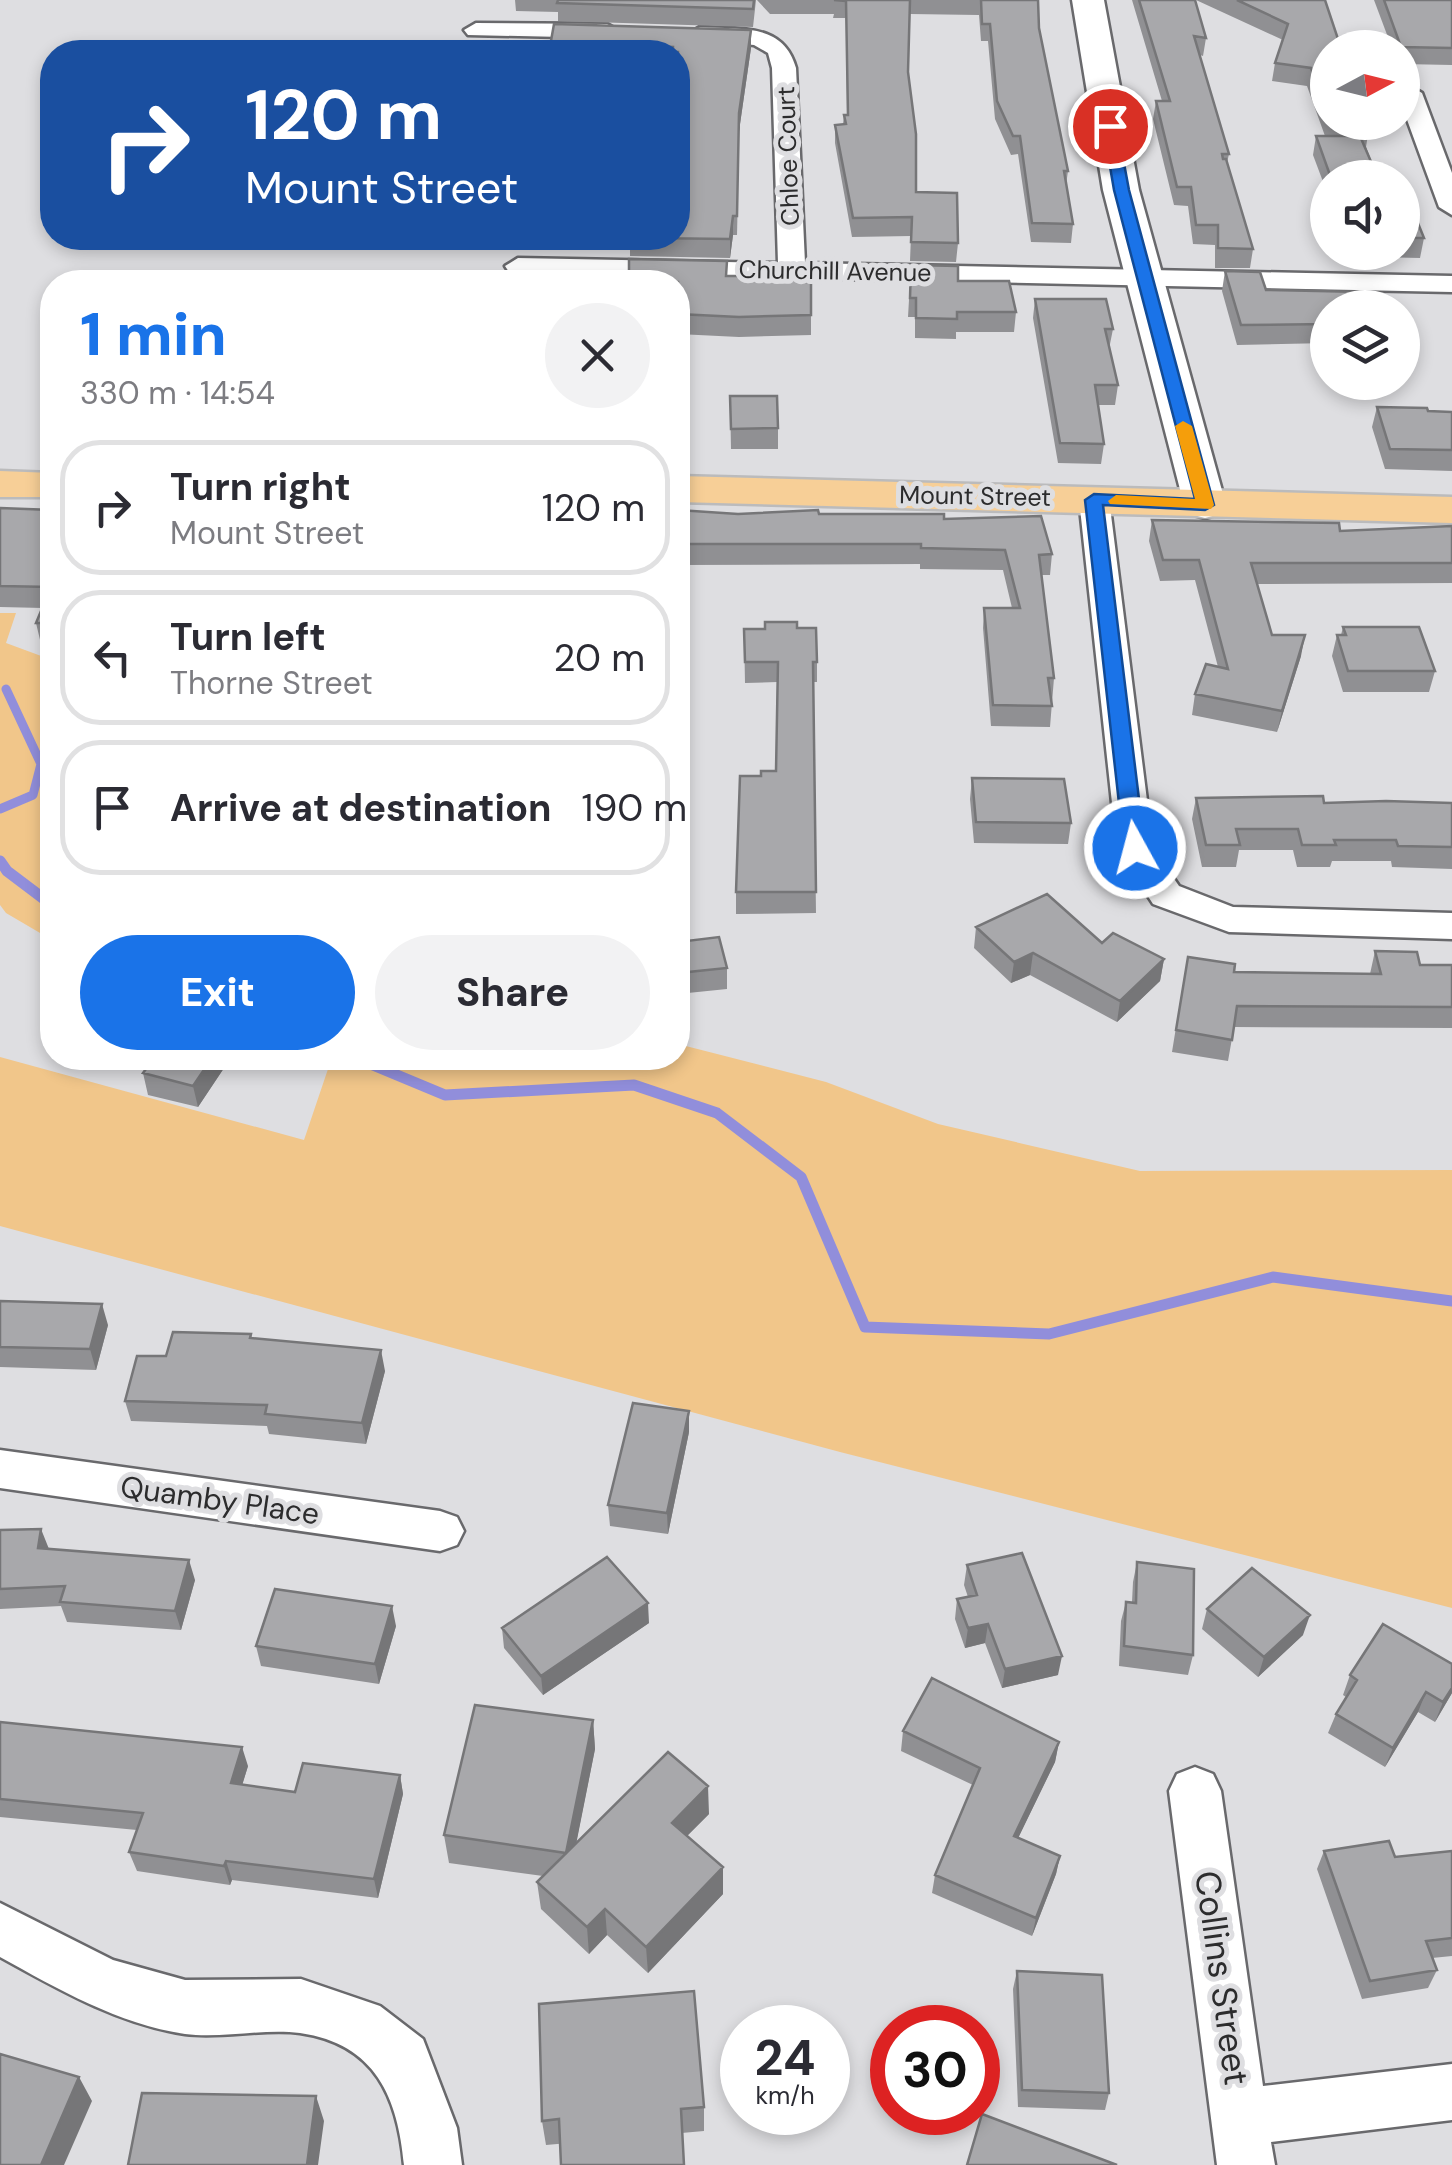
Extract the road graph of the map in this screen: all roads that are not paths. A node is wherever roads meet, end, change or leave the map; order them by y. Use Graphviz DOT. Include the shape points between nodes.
graph roads {
  1 [pos="1088,0"];
  2 [pos="476,30"];
  3 [pos="638,32"];
  4 [pos="674,33"];
  5 [pos="1420,119"];
  6 [pos="1452,207"];
  7 [pos="518,266"];
  8 [pos="792,270"];
  9 [pos="1144,280"];
  10 [pos="1452,284"];
  11 [pos="0,484"];
  12 [pos="40,484"];
  13 [pos="690,489"];
  14 [pos="1094,500"];
  15 [pos="1205,505"];
  16 [pos="1452,510"];
  17 [pos="1452,926"];
  18 [pos="0,1470"];
  19 [pos="440,1532"];
  20 [pos="1195,1791"];
  21 [pos="0,1929"];
  22 [pos="1452,2092"];
  23 [pos="1244,2141"];
  24 [pos="433,2165"];
  1 -- 9 [label="street"];
  2 -- 3 [label="street"];
  4 -- 8 [label="street, Chloe Court" via="758,38 780,50"];
  5 -- 6 [label="street"];
  7 -- 8 [label="street, Churchill Avenue"];
  8 -- 9 [label="street, Churchill Avenue"];
  9 -- 10 [label="street, Churchill Avenue"];
  9 -- 15 [label="street"];
  11 -- 12 [label="highway"];
  13 -- 14 [label="highway, Mount Street"];
  14 -- 15 [label="highway, Mount Street"];
  14 -- 17 [label="street" via="1135,848 1166,895 1228,919"];
  15 -- 16 [label="highway, Mount Street"];
  18 -- 19 [label="street, Quamby Place"];
  20 -- 23 [label="street, Collins Street"];
  21 -- 24 [label="street" via="104,1984 184,2007 302,2006 360,2025 403,2059 429,2128"];
  22 -- 23 [label="street"];
}
